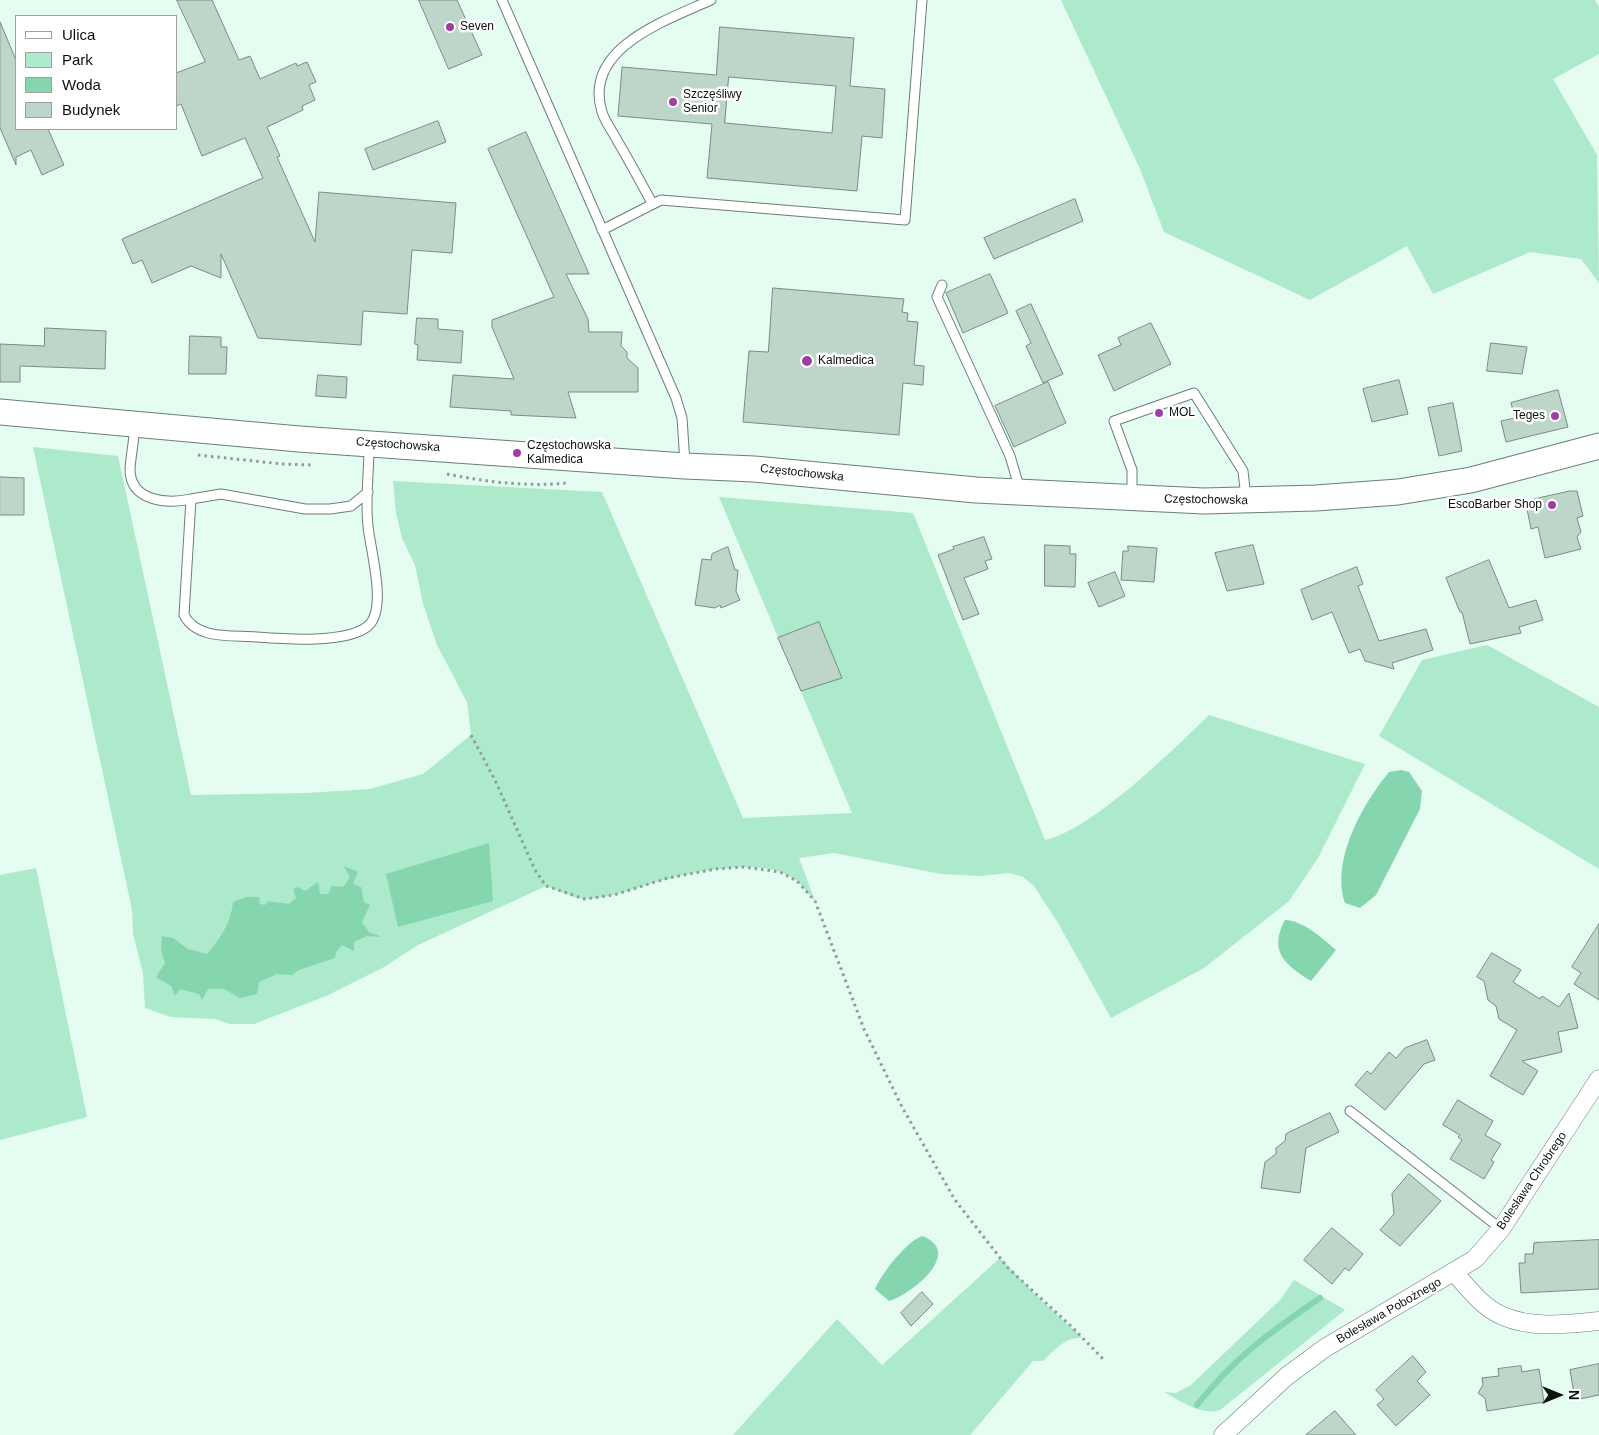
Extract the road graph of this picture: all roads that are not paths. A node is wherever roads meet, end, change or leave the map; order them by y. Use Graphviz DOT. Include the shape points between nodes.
graph roads {
  1 [pos="502,0"];
  2 [pos="711,0"];
  3 [pos="922,0"];
  4 [pos="652,203"];
  5 [pos="602,230"];
  6 [pos="942,285"];
  7 [pos="0,412"];
  8 [pos="135,424"];
  9 [pos="369,443"];
  10 [pos="1599,446"];
  11 [pos="685,466"];
  12 [pos="368,492"];
  13 [pos="1021,493"];
  14 [pos="1132,498"];
  15 [pos="191,499"];
  16 [pos="1246,500"];
  17 [pos="1599,1079"];
  18 [pos="1350,1111"];
  19 [pos="1501,1229"];
  20 [pos="1454,1272"];
  21 [pos="1599,1320"];
  22 [pos="1223,1435"];
  1 -- 5 [label="lane"];
  2 -- 4 [label="lane" via="646,30 610,59 602,75 598,94 602,113"];
  3 -- 4 [label="lane" via="905,220 661,200"];
  4 -- 5 [label="lane"];
  5 -- 11 [label="lane" via="676,398 685,442"];
  6 -- 13 [label="lane" via="937,297 1010,456"];
  7 -- 8 [label="main road, Częstochowska"];
  8 -- 9 [label="main road, Częstochowska"];
  8 -- 15 [label="lane" via="130,470 134,484 151,498 179,502"];
  9 -- 11 [label="main road, Częstochowska"];
  9 -- 12 [label="lane"];
  10 -- 16 [label="main road, Częstochowska" via="1519,468 1422,488 1367,495"];
  11 -- 13 [label="main road, Częstochowska" via="754,469"];
  12 -- 15 [label="lane" via="351,506 330,509 305,509 220,494"];
  12 -- 15 [label="lane" via="368,526 376,574 377,608 369,625 338,636 283,639 200,632 189,625 184,616"];
  13 -- 14 [label="main road, Częstochowska"];
  14 -- 16 [label="main road, Częstochowska"];
  14 -- 16 [label="lane" via="1132,470 1114,421 1194,393 1243,470"];
  17 -- 19 [label="street, Bolesława Chrobrego"];
  18 -- 19 [label="lane"];
  19 -- 20 [label="street, Bolesława Chrobrego" via="1475,1258"];
  20 -- 21 [label="street, Bolesława Pobożnego" via="1476,1296 1504,1317 1555,1325"];
  20 -- 22 [label="street, Bolesława Pobożnego" via="1325,1348 1287,1376"];
}
